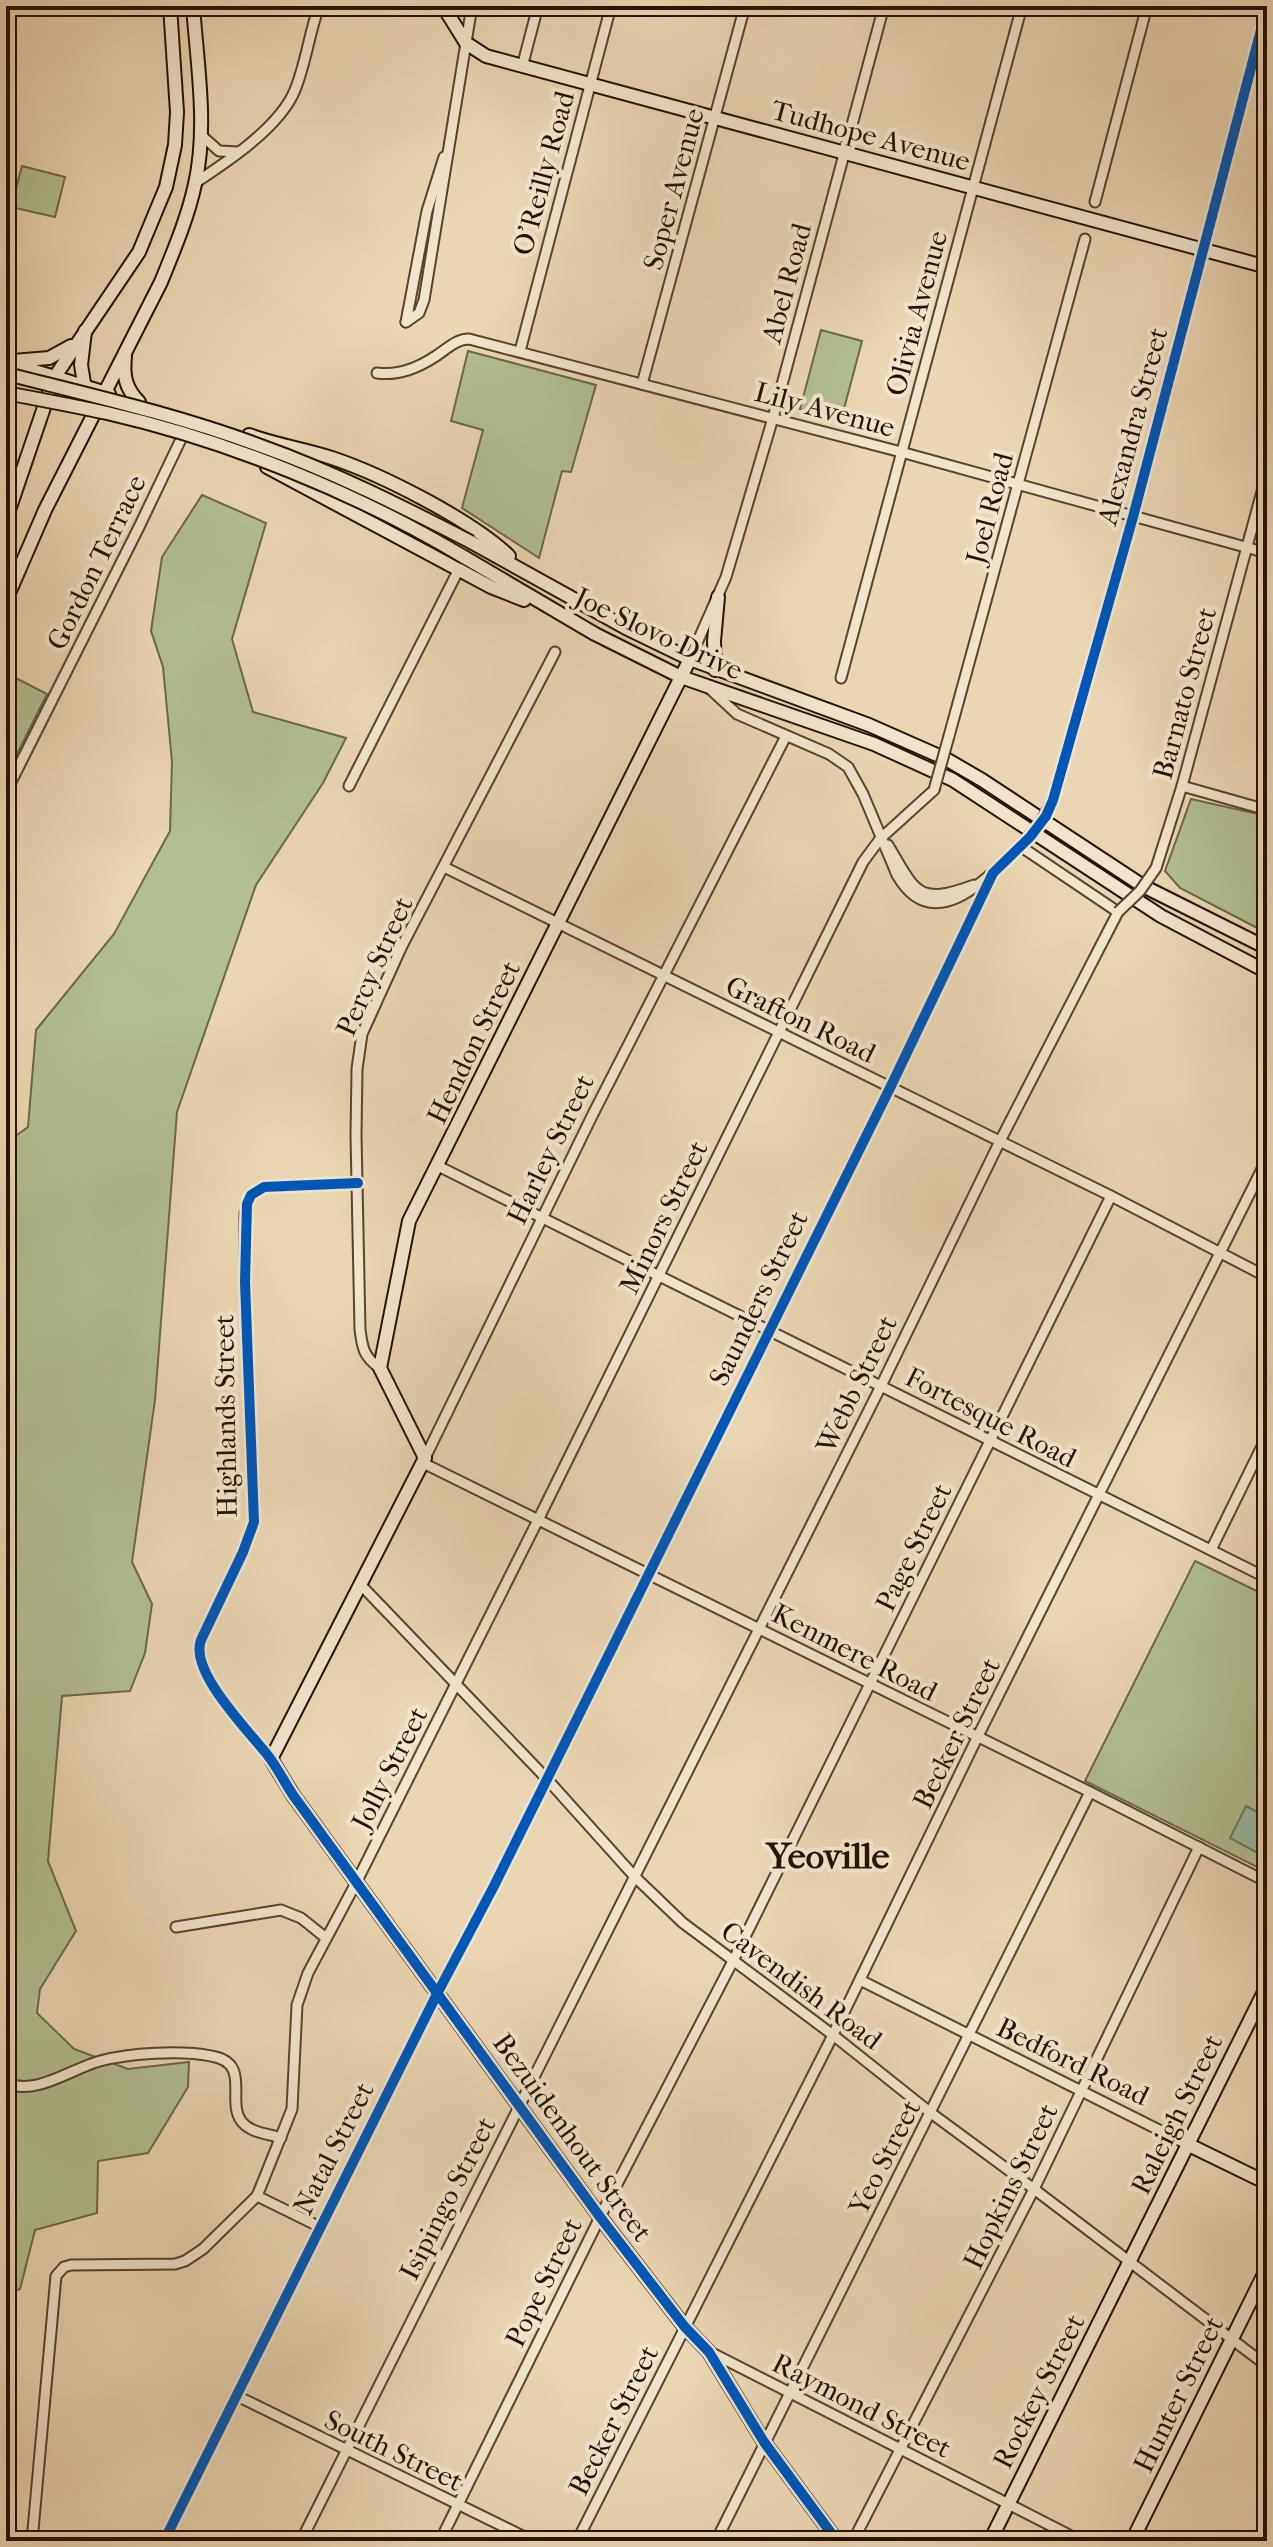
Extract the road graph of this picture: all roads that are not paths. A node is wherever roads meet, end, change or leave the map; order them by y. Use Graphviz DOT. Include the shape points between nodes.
graph roads {
  1 [pos="170,6"];
  2 [pos="193,6"];
  3 [pos="319,6"];
  4 [pos="443,6"];
  5 [pos="472,6"];
  6 [pos="538,6"];
  7 [pos="611,6"];
  8 [pos="745,6"];
  9 [pos="884,6"];
  10 [pos="1022,6"];
  11 [pos="1147,6"];
  12 [pos="1267,7"];
  13 [pos="466,43"];
  14 [pos="522,67"];
  15 [pos="589,85"];
  16 [pos="715,118"];
  17 [pos="199,134"];
  18 [pos="451,139"];
  19 [pos="238,152"];
  20 [pos="845,152"];
  21 [pos="195,183"];
  22 [pos="972,186"];
  23 [pos="1095,202"];
  24 [pos="1085,239"];
  25 [pos="1204,250"];
  26 [pos="1267,267"];
  27 [pos="81,336"];
  28 [pos="520,351"];
  29 [pos="125,353"];
  30 [pos="6,362"];
  31 [pos="377,373"];
  32 [pos="10,375"];
  33 [pos="54,378"];
  34 [pos="642,384"];
  35 [pos="83,386"];
  36 [pos="104,393"];
  37 [pos="8,394"];
  38 [pos="139,402"];
  39 [pos="94,411"];
  40 [pos="773,418"];
  41 [pos="182,437"];
  42 [pos="901,452"];
  43 [pos="1267,473"];
  44 [pos="1018,485"];
  45 [pos="1133,517"];
  46 [pos="6,519"];
  47 [pos="1247,548"];
  48 [pos="1267,553"];
  49 [pos="461,563"];
  50 [pos="516,565"];
  51 [pos="718,597"];
  52 [pos="6,600"];
  53 [pos="555,652"];
  54 [pos="690,659"];
  55 [pos="715,670"];
  56 [pos="681,677"];
  57 [pos="841,678"];
  58 [pos="708,686"];
  59 [pos="786,736"];
  60 [pos="349,786"];
  61 [pos="1182,786"];
  62 [pos="934,790"];
  63 [pos="6,792"];
  64 [pos="1267,810"];
  65 [pos="881,836"];
  66 [pos="1020,846"];
  67 [pos="444,867"];
  68 [pos="993,873"];
  69 [pos="1118,912"];
  70 [pos="559,923"];
  71 [pos="1267,948"];
  72 [pos="1267,972"];
  73 [pos="664,976"];
  74 [pos="778,1033"];
  75 [pos="890,1088"];
  76 [pos="999,1143"];
  77 [pos="1267,1159"];
  78 [pos="438,1166"];
  79 [pos="358,1183"];
  80 [pos="1111,1196"];
  81 [pos="542,1220"];
  82 [pos="1219,1253"];
  83 [pos="658,1276"];
  84 [pos="1267,1277"];
  85 [pos="769,1330"];
  86 [pos="380,1368"];
  87 [pos="881,1386"];
  88 [pos="1267,1436"];
  89 [pos="989,1441"];
  90 [pos="424,1461"];
  91 [pos="1099,1496"];
  92 [pos="538,1520"];
  93 [pos="1211,1550"];
  94 [pos="649,1575"];
  95 [pos="1267,1578"];
  96 [pos="360,1584"];
  97 [pos="758,1627"];
  98 [pos="456,1682"];
  99 [pos="869,1684"];
  100 [pos="977,1738"];
  101 [pos="271,1759"];
  102 [pos="546,1778"];
  103 [pos="1090,1792"];
  104 [pos="1199,1847"];
  105 [pos="635,1877"];
  106 [pos="357,1881"];
  107 [pos="1267,1882"];
  108 [pos="176,1927"];
  109 [pos="326,1938"];
  110 [pos="734,1959"];
  111 [pos="860,1980"];
  112 [pos="1267,1986"];
  113 [pos="438,1992"];
  114 [pos="833,2035"];
  115 [pos="969,2036"];
  116 [pos="6,2083"];
  117 [pos="1080,2092"];
  118 [pos="519,2103"];
  119 [pos="931,2113"];
  120 [pos="281,2138"];
  121 [pos="1187,2144"];
  122 [pos="1267,2183"];
  123 [pos="1034,2189"];
  124 [pos="257,2196"];
  125 [pos="600,2217"];
  126 [pos="320,2227"];
  127 [pos="1129,2263"];
  128 [pos="1267,2268"];
  129 [pos="684,2326"];
  130 [pos="1231,2338"];
  131 [pos="709,2352"];
  132 [pos="1267,2366"];
  133 [pos="789,2394"];
  134 [pos="237,2396"];
  135 [pos="764,2442"];
  136 [pos="902,2449"];
  137 [pos="345,2450"];
  138 [pos="1008,2504"];
  139 [pos="458,2506"];
  140 [pos="32,2541"];
  141 [pos="164,2541"];
  142 [pos="301,2541"];
  143 [pos="440,2541"];
  144 [pos="533,2541"];
  145 [pos="577,2541"];
  146 [pos="716,2541"];
  147 [pos="837,2541"];
  148 [pos="853,2541"];
  149 [pos="990,2541"];
  150 [pos="1081,2541"];
  151 [pos="1132,2541"];
  1 -- 27 [label="main road" via="177,112 166,187 139,252"];
  2 -- 17 [label="main road"];
  3 -- 19 [label="street" via="291,99"];
  4 -- 13 [label="main road"];
  5 -- 13 [label="street"];
  6 -- 14 [label="street"];
  7 -- 15 [label="street, O'Reilly Road"];
  8 -- 16 [label="street, Soper Avenue"];
  9 -- 20 [label="street, Abel Road"];
  10 -- 22 [label="street, Olivia Avenue"];
  11 -- 23 [label="street"];
  12 -- 25 [label="street, Alexandra Street"];
  13 -- 14 [label="main road, Tudhope Avenue" via="486,56"];
  13 -- 18 [label="street"];
  14 -- 15 [label="main road, Tudhope Avenue"];
  15 -- 16 [label="main road, Tudhope Avenue"];
  15 -- 28 [label="street, O'Reilly Road"];
  16 -- 20 [label="main road, Tudhope Avenue"];
  16 -- 34 [label="street, Soper Avenue"];
  17 -- 19 [label="street" via="219,151"];
  17 -- 21 [label="main road"];
  18 -- 18 [label="street" via="424,300 419,313 406,322 427,211"];
  19 -- 21 [label="street"];
  20 -- 22 [label="main road, Tudhope Avenue"];
  20 -- 40 [label="street, Abel Road"];
  21 -- 29 [label="main road" via="176,247"];
  22 -- 25 [label="main road, Tudhope Avenue"];
  22 -- 42 [label="street, Olivia Avenue"];
  24 -- 44 [label="street, Joel Road"];
  25 -- 26 [label="main road, Tudhope Avenue"];
  25 -- 45 [label="street, Alexandra Street"];
  27 -- 30 [label="main road" via="49,358"];
  27 -- 33 [label="main road"];
  27 -- 35 [label="main road"];
  28 -- 31 [label="street, Lily Avenue" via="464,339 411,370"];
  28 -- 34 [label="street, Lily Avenue"];
  29 -- 36 [label="main road"];
  29 -- 38 [label="main road" via="125,380"];
  30 -- 33 [label="main road"];
  32 -- 50 [label="main road, Joe Slovo Drive, bridge" via="158,412 262,446 373,492"];
  33 -- 35 [label="main road"];
  33 -- 46 [label="main road"];
  34 -- 40 [label="street, Lily Avenue"];
  35 -- 36 [label="main road"];
  35 -- 39 [label="main road"];
  36 -- 38 [label="main road"];
  36 -- 39 [label="main road"];
  37 -- 49 [label="main road, Joe Slovo Drive, bridge" via="109,414 254,458 361,504"];
  38 -- 50 [label="main road" via="350,465 436,507 496,545"];
  39 -- 41 [label="main road"];
  39 -- 52 [label="main road"];
  40 -- 42 [label="street, Lily Avenue"];
  40 -- 51 [label="street, Abel Road"];
  41 -- 49 [label="main road" via="274,471"];
  41 -- 63 [label="street, Gordon Terrace"];
  42 -- 44 [label="street, Lily Avenue"];
  42 -- 57 [label="street, Olivia Avenue"];
  43 -- 47 [label="street, Barnato Street"];
  44 -- 45 [label="street, Lily Avenue"];
  44 -- 62 [label="street, Joel Road, bridge"];
  45 -- 47 [label="street, Lily Avenue"];
  45 -- 66 [label="street, Alexandra Street, bridge" via="1053,800"];
  47 -- 48 [label="street, Lily Avenue"];
  47 -- 61 [label="street, Barnato Street"];
  49 -- 56 [label="main road, Joe Slovo Drive"];
  49 -- 60 [label="street"];
  50 -- 54 [label="main road, Joe Slovo Drive"];
  51 -- 54 [label="street, Abel Road"];
  51 -- 55 [label="main road"];
  53 -- 67 [label="street, Percy Street"];
  54 -- 55 [label="main road, Joe Slovo Drive"];
  54 -- 56 [label="main road, Hendon Street"];
  55 -- 71 [label="main road, Joe Slovo Drive" via="935,754 1143,886"];
  56 -- 58 [label="main road, Joe Slovo Drive"];
  56 -- 70 [label="main road, Hendon Street"];
  58 -- 59 [label="street" via="729,708"];
  58 -- 72 [label="main road, Joe Slovo Drive" via="874,744 953,780 1161,916"];
  59 -- 65 [label="street" via="848,767"];
  59 -- 73 [label="street, Harley Street"];
  61 -- 64 [label="street"];
  61 -- 69 [label="street, Barnato Street, bridge" via="1156,868"];
  62 -- 65 [label="street, Minors Street"];
  65 -- 68 [label="street" via="924,894 943,895"];
  65 -- 74 [label="street, Minors Street"];
  66 -- 68 [label="street, Saunders Street"];
  66 -- 69 [label="street"];
  67 -- 70 [label="street, Grafton Road"];
  67 -- 79 [label="street, Percy Street" via="362,1034 357,1069"];
  68 -- 75 [label="street, Saunders Street"];
  69 -- 76 [label="street, Webb Street"];
  70 -- 73 [label="street, Grafton Road"];
  70 -- 78 [label="main road, Hendon Street"];
  73 -- 74 [label="street, Grafton Road"];
  73 -- 81 [label="street, Harley Street"];
  74 -- 75 [label="street, Grafton Road"];
  74 -- 83 [label="street, Minors Street"];
  75 -- 76 [label="street, Grafton Road"];
  75 -- 85 [label="street, Saunders Street"];
  76 -- 80 [label="street, Grafton Road"];
  76 -- 87 [label="street, Webb Street"];
  77 -- 82 [label="street, Becker Street"];
  78 -- 81 [label="street, Fortesque Road"];
  78 -- 86 [label="main road, Hendon Street" via="406,1233"];
  79 -- 86 [label="street, Percy Street" via="360,1329 366,1357"];
  79 -- 101 [label="street, Highlands Street" via="264,1187 251,1195 245,1213 254,1522 198,1652 216,1689"];
  80 -- 82 [label="street, Grafton Road"];
  80 -- 89 [label="street, Page Street"];
  81 -- 83 [label="street, Fortesque Road"];
  81 -- 90 [label="street, Harley Street"];
  82 -- 84 [label="street, Grafton Road"];
  82 -- 91 [label="street, Becker Street"];
  83 -- 85 [label="street, Fortesque Road"];
  83 -- 92 [label="street, Minors Street"];
  85 -- 87 [label="street, Fortesque Road"];
  85 -- 94 [label="street, Saunders Street"];
  86 -- 90 [label="main road"];
  87 -- 89 [label="street, Fortesque Road"];
  87 -- 97 [label="street, Webb Street"];
  88 -- 93 [label="street"];
  89 -- 91 [label="street, Fortesque Road"];
  89 -- 99 [label="street, Page Street"];
  90 -- 92 [label="street, Kenmere Road"];
  90 -- 96 [label="main road, Harley Street"];
  91 -- 93 [label="street, Fortesque Road"];
  91 -- 100 [label="street, Becker Street"];
  92 -- 94 [label="street, Kenmere Road"];
  92 -- 98 [label="street, Minors Street"];
  93 -- 95 [label="street, Fortesque Road"];
  94 -- 97 [label="street, Kenmere Road"];
  94 -- 102 [label="street, Saunders Street"];
  96 -- 98 [label="street, Cavendish Road"];
  96 -- 101 [label="main road, Harley Street"];
  97 -- 99 [label="street, Kenmere Road"];
  97 -- 105 [label="street, Webb Street"];
  98 -- 102 [label="street, Cavendish Road"];
  98 -- 106 [label="street, Jolly Street"];
  99 -- 100 [label="street, Kenmere Road"];
  99 -- 110 [label="street, Page Street"];
  100 -- 103 [label="street, Kenmere Road"];
  100 -- 111 [label="street, Becker Street"];
  101 -- 106 [label="main road, Bezuidenhout Street"];
  102 -- 105 [label="street, Cavendish Road"];
  102 -- 113 [label="street, Natal Street"];
  103 -- 104 [label="street, Kenmere Road"];
  103 -- 115 [label="street, Yeo Street"];
  104 -- 107 [label="street, Kenmere Road"];
  104 -- 117 [label="street, Hopkins Street"];
  105 -- 110 [label="street, Cavendish Road" via="683,1923"];
  105 -- 118 [label="street, Isipingo Street"];
  106 -- 109 [label="street, Jolly Street"];
  106 -- 113 [label="main road, Bezuidenhout Street"];
  108 -- 109 [label="street" via="281,1910"];
  109 -- 120 [label="street, Jolly Street" via="297,2005 294,2095"];
  110 -- 114 [label="street, Cavendish Road"];
  110 -- 125 [label="street, Pope Street"];
  111 -- 114 [label="street, Becker Street"];
  111 -- 115 [label="street, Bedford Road"];
  112 -- 121 [label="main road, Raleigh Street"];
  113 -- 118 [label="main road, Bezuidenhout Street"];
  113 -- 126 [label="street, Natal Street"];
  114 -- 119 [label="street, Cavendish Road"];
  114 -- 129 [label="street, Becker Street"];
  115 -- 117 [label="street, Bedford Road"];
  115 -- 119 [label="street, Yeo Street"];
  116 -- 120 [label="street" via="40,2084 79,2067 131,2055 212,2056 235,2073 239,2119 250,2129"];
  117 -- 121 [label="street, Bedford Road"];
  117 -- 123 [label="street, Hopkins Street"];
  118 -- 125 [label="main road, Bezuidenhout Street"];
  118 -- 137 [label="street, Isipingo Street"];
  119 -- 123 [label="street, Cavendish Road"];
  119 -- 133 [label="street, Yeo Street"];
  120 -- 124 [label="street, Jolly Street"];
  121 -- 122 [label="main road, Bedford Road"];
  121 -- 127 [label="main road, Raleigh Street"];
  123 -- 127 [label="street, Cavendish Road"];
  123 -- 136 [label="street, Hopkins Street"];
  124 -- 126 [label="street"];
  124 -- 140 [label="street, Jolly Street" via="185,2261 67,2265 56,2276"];
  125 -- 129 [label="main road, Bezuidenhout Street"];
  125 -- 139 [label="street, Pope Street"];
  126 -- 134 [label="street, Natal Street"];
  127 -- 130 [label="street, Cavendish Road"];
  127 -- 138 [label="main road, Rockey Street"];
  128 -- 130 [label="main road, Hunter Street"];
  129 -- 131 [label="main road, Bezuidenhout Street"];
  129 -- 145 [label="street, Becker Street"];
  130 -- 132 [label="street, Cavendish Road"];
  130 -- 151 [label="main road, Hunter Street"];
  131 -- 133 [label="street, Raymond Street"];
  131 -- 135 [label="main road, Bezuidenhout Street"];
  133 -- 135 [label="street, Yeo Street"];
  133 -- 136 [label="street, Raymond Street"];
  134 -- 137 [label="street, South Street"];
  134 -- 141 [label="street, Natal Street"];
  135 -- 146 [label="street, Yeo Street"];
  135 -- 147 [label="main road, Bezuidenhout Street"];
  136 -- 138 [label="street, Raymond Street"];
  136 -- 148 [label="street, Hopkins Street"];
  137 -- 139 [label="street, South Street"];
  137 -- 142 [label="street, Isipingo Street"];
  138 -- 149 [label="main road, Rockey Street"];
  138 -- 150 [label="street, Raymond Street"];
  139 -- 143 [label="street, Pope Street"];
  139 -- 144 [label="street, South Street"];
}
